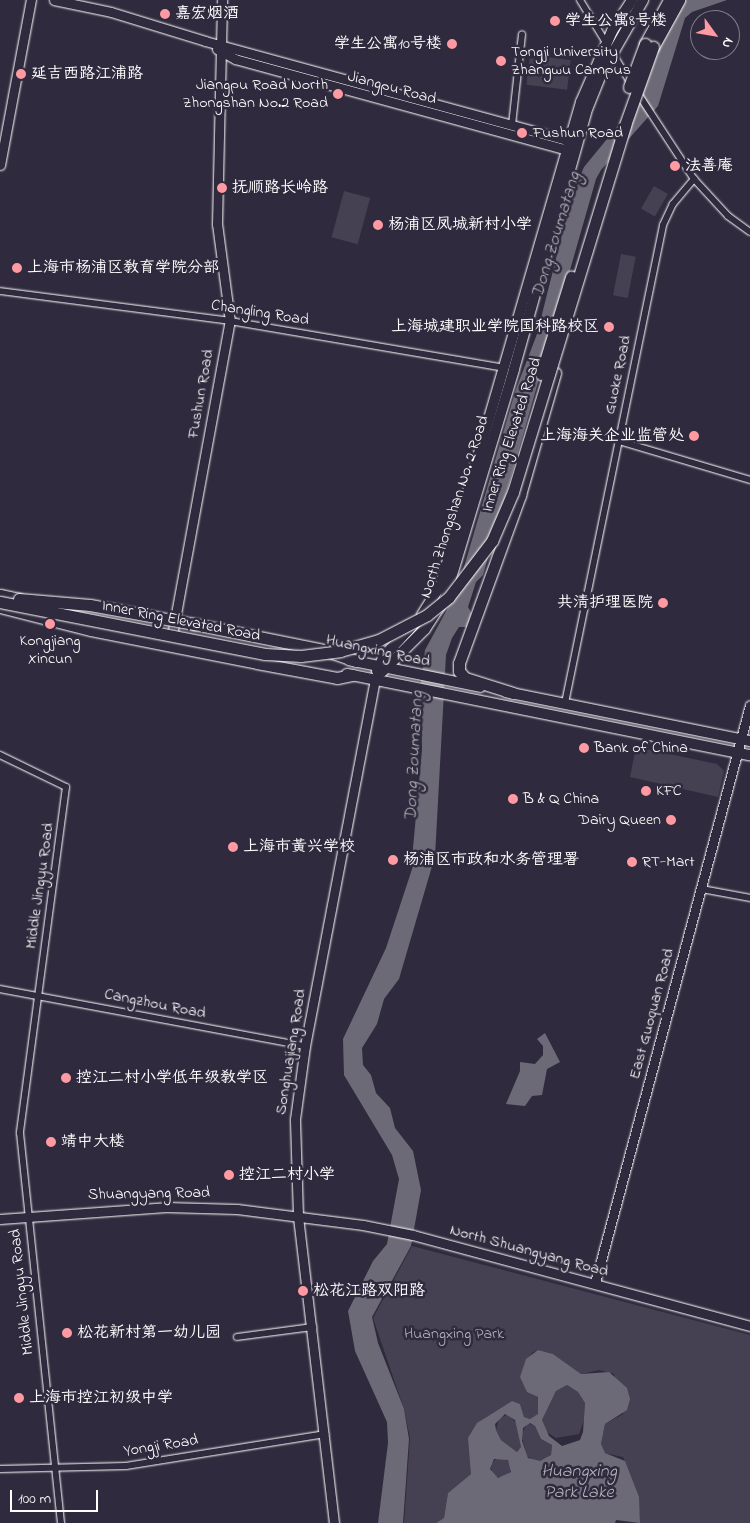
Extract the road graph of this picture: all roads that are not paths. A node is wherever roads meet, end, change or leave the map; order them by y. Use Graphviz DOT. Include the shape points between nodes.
graph roads {
  1 [pos="31,0"];
  2 [pos="54,0"];
  3 [pos="222,0"];
  4 [pos="580,0"];
  5 [pos="632,0"];
  6 [pos="643,0"];
  7 [pos="670,0"];
  8 [pos="679,0"];
  9 [pos="522,35"];
  10 [pos="605,45"];
  11 [pos="220,48"];
  12 [pos="611,54"];
  13 [pos="512,125"];
  14 [pos="572,146"];
  15 [pos="0,165"];
  16 [pos="694,179"];
  17 [pos="750,232"];
  18 [pos="591,237"];
  19 [pos="0,291"];
  20 [pos="230,321"];
  21 [pos="510,368"];
  22 [pos="619,441"];
  23 [pos="750,480"];
  24 [pos="0,589"];
  25 [pos="0,595"];
  26 [pos="19,599"];
  27 [pos="0,602"];
  28 [pos="0,606"];
  29 [pos="174,625"];
  30 [pos="171,641"];
  31 [pos="356,661"];
  32 [pos="382,668"];
  33 [pos="353,676"];
  34 [pos="375,680"];
  35 [pos="420,682"];
  36 [pos="446,686"];
  37 [pos="513,693"];
  38 [pos="565,703"];
  39 [pos="750,705"];
  40 [pos="746,741"];
  41 [pos="739,753"];
  42 [pos="0,755"];
  43 [pos="750,755"];
  44 [pos="702,889"];
  45 [pos="750,898"];
  46 [pos="0,989"];
  47 [pos="38,996"];
  48 [pos="304,1046"];
  49 [pos="27,1216"];
  50 [pos="298,1216"];
  51 [pos="0,1219"];
  52 [pos="594,1283"];
  53 [pos="750,1326"];
  54 [pos="313,1328"];
  55 [pos="237,1337"];
  56 [pos="325,1434"];
  57 [pos="0,1469"];
  58 [pos="55,1470"];
  59 [pos="61,1523"];
  60 [pos="334,1523"];
  1 -- 15 [label="street"];
  2 -- 11 [label="street, Jiangpu Road" via="110,12"];
  3 -- 11 [label="street, Fushun Road"];
  4 -- 10 [label="street"];
  5 -- 10 [label="main road, North Zhongshan No. 2 Road"];
  6 -- 12 [label="main road, North Zhongshan No. 2 Road"];
  7 -- 26 [label="highway, Inner Ring Elevated Road, bridge" via="645,44 634,74 499,510 472,559 443,592 409,618 380,632 338,645 299,648 272,648"];
  8 -- 18 [label="highway, Inner Ring Elevated Road, bridge" via="646,62"];
  9 -- 13 [label="street"];
  10 -- 12 [label="street"];
  10 -- 14 [label="main road, North Zhongshan No. 2 Road" via="591,74"];
  11 -- 14 [label="street, Jiangpu Road" via="245,62"];
  11 -- 20 [label="street, Fushun Road" via="216,224"];
  12 -- 14 [label="main road, North Zhongshan No. 2 Road"];
  12 -- 16 [label="street"];
  14 -- 21 [label="main road, North Zhongshan No. 2 Road"];
  16 -- 17 [label="street" via="728,216"];
  16 -- 22 [label="street, Guoke Road" via="673,204 663,225"];
  18 -- 27 [label="highway, Inner Ring Elevated Road, bridge" via="505,514 492,541 466,580 420,619 394,634 361,646 293,656 264,654"];
  18 -- 37 [label="highway, bridge" via="530,464 459,663 459,671 471,681"];
  19 -- 20 [label="street, Changling Road"];
  20 -- 21 [label="street, Changling Road"];
  20 -- 29 [label="street, Fushun Road"];
  21 -- 32 [label="main road, North Zhongshan No. 2 Road" via="445,598 425,629"];
  22 -- 23 [label="street"];
  22 -- 38 [label="street, Guoke Road"];
  24 -- 29 [label="main road, Huangxing Road"];
  25 -- 26 [label="highway, Inner Ring Elevated Road"];
  26 -- 31 [label="highway, bridge" via="90,605 194,624 324,650"];
  28 -- 30 [label="main road, Huangxing Road"];
  28 -- 33 [label="highway" via="132,638 334,678"];
  29 -- 30 [label="street, Fushun Road"];
  29 -- 31 [label="main road, Huangxing Road"];
  30 -- 33 [label="main road, Huangxing Road"];
  31 -- 32 [label="main road, Huangxing Road"];
  32 -- 34 [label="main road, North Zhongshan No. 2 Road"];
  32 -- 35 [label="main road, Huangxing Road"];
  33 -- 34 [label="main road, Huangxing Road"];
  34 -- 35 [label="main road, Huangxing Road"];
  34 -- 48 [label="street, Songhuajiang Road"];
  35 -- 36 [label="main road, Huangxing Road"];
  36 -- 37 [label="main road, Huangxing Road"];
  36 -- 41 [label="main road, Huangxing Road"];
  37 -- 38 [label="main road, Huangxing Road"];
  38 -- 40 [label="main road, Huangxing Road"];
  39 -- 40 [label="street, East Guoquan Road"];
  40 -- 41 [label="street, East Guoquan Road"];
  41 -- 43 [label="main road, Huangxing Road"];
  41 -- 44 [label="street, East Guoquan Road"];
  42 -- 47 [label="street, Middle Jingyu Road" via="62,782 66,790"];
  44 -- 45 [label="street"];
  44 -- 52 [label="street, East Guoquan Road"];
  46 -- 47 [label="street, Cangzhou Road"];
  47 -- 48 [label="street, Cangzhou Road"];
  47 -- 49 [label="street, Middle Jingyu Road" via="20,1124"];
  48 -- 50 [label="street, Songhuajiang Road" via="295,1119"];
  49 -- 50 [label="street, Shuangyang Road" via="166,1207 237,1209"];
  49 -- 51 [label="street, Shuangyang Road"];
  49 -- 58 [label="street, Middle Jingyu Road"];
  50 -- 52 [label="street, North Shuangyang Road" via="413,1235"];
  50 -- 54 [label="street, Songhuajiang Road"];
  52 -- 53 [label="street, North Shuangyang Road"];
  54 -- 55 [label="street"];
  54 -- 56 [label="street, Songhuajiang Road"];
  56 -- 58 [label="street, Yongji Road" via="126,1466"];
  56 -- 60 [label="street, Songhuajiang Road"];
  57 -- 58 [label="street, Yongji Road"];
  58 -- 59 [label="street, Middle Jingyu Road"];
}
